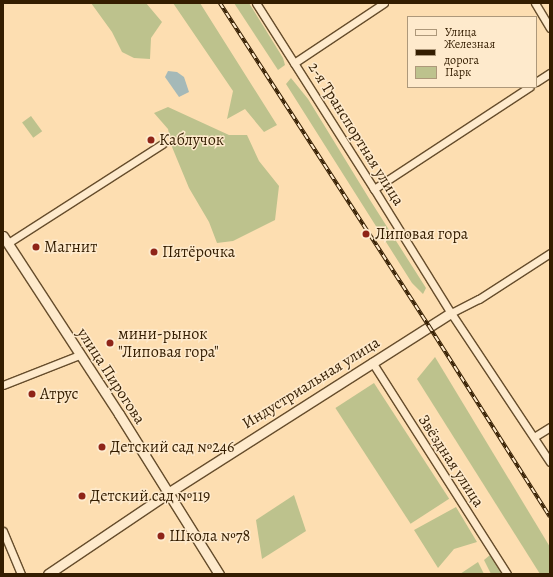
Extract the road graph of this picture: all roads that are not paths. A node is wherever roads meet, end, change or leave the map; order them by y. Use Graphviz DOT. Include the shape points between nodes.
graph roads {
  1 [pos="256,3"];
  2 [pos="384,3"];
  3 [pos="535,3"];
  4 [pos="550,28"];
  5 [pos="294,63"];
  6 [pos="550,73"];
  7 [pos="537,81"];
  8 [pos="527,88"];
  9 [pos="162,144"];
  10 [pos="374,189"];
  11 [pos="5,239"];
  12 [pos="550,253"];
  13 [pos="451,313"];
  14 [pos="79,355"];
  15 [pos="372,362"];
  16 [pos="3,385"];
  17 [pos="550,427"];
  18 [pos="534,437"];
  19 [pos="550,462"];
  20 [pos="168,493"];
  21 [pos="3,531"];
  22 [pos="22,574"];
  23 [pos="48,574"];
  24 [pos="219,574"];
  25 [pos="507,574"];
  1 -- 5 [label="street, 2-я Транспортная улица"];
  2 -- 5 [label="street"];
  3 -- 4 [label="street"];
  5 -- 10 [label="street, 2-я Транспортная улица"];
  6 -- 7 [label="street"];
  8 -- 10 [label="street"];
  9 -- 11 [label="street"];
  10 -- 13 [label="street, 2-я Транспортная улица"];
  11 -- 14 [label="street, улица Пирогова"];
  12 -- 13 [label="street" via="479,300"];
  13 -- 15 [label="street, Индустриальная улица"];
  13 -- 18 [label="street, 2-я Транспортная улица"];
  14 -- 16 [label="street"];
  14 -- 20 [label="street, улица Пирогова"];
  15 -- 20 [label="street, Индустриальная улица"];
  15 -- 25 [label="street, Звёздная улица"];
  17 -- 18 [label="street"];
  18 -- 19 [label="street, 2-я Транспортная улица"];
  20 -- 23 [label="street, Индустриальная улица"];
  20 -- 24 [label="street, улица Пирогова"];
  21 -- 22 [label="street"];
}
